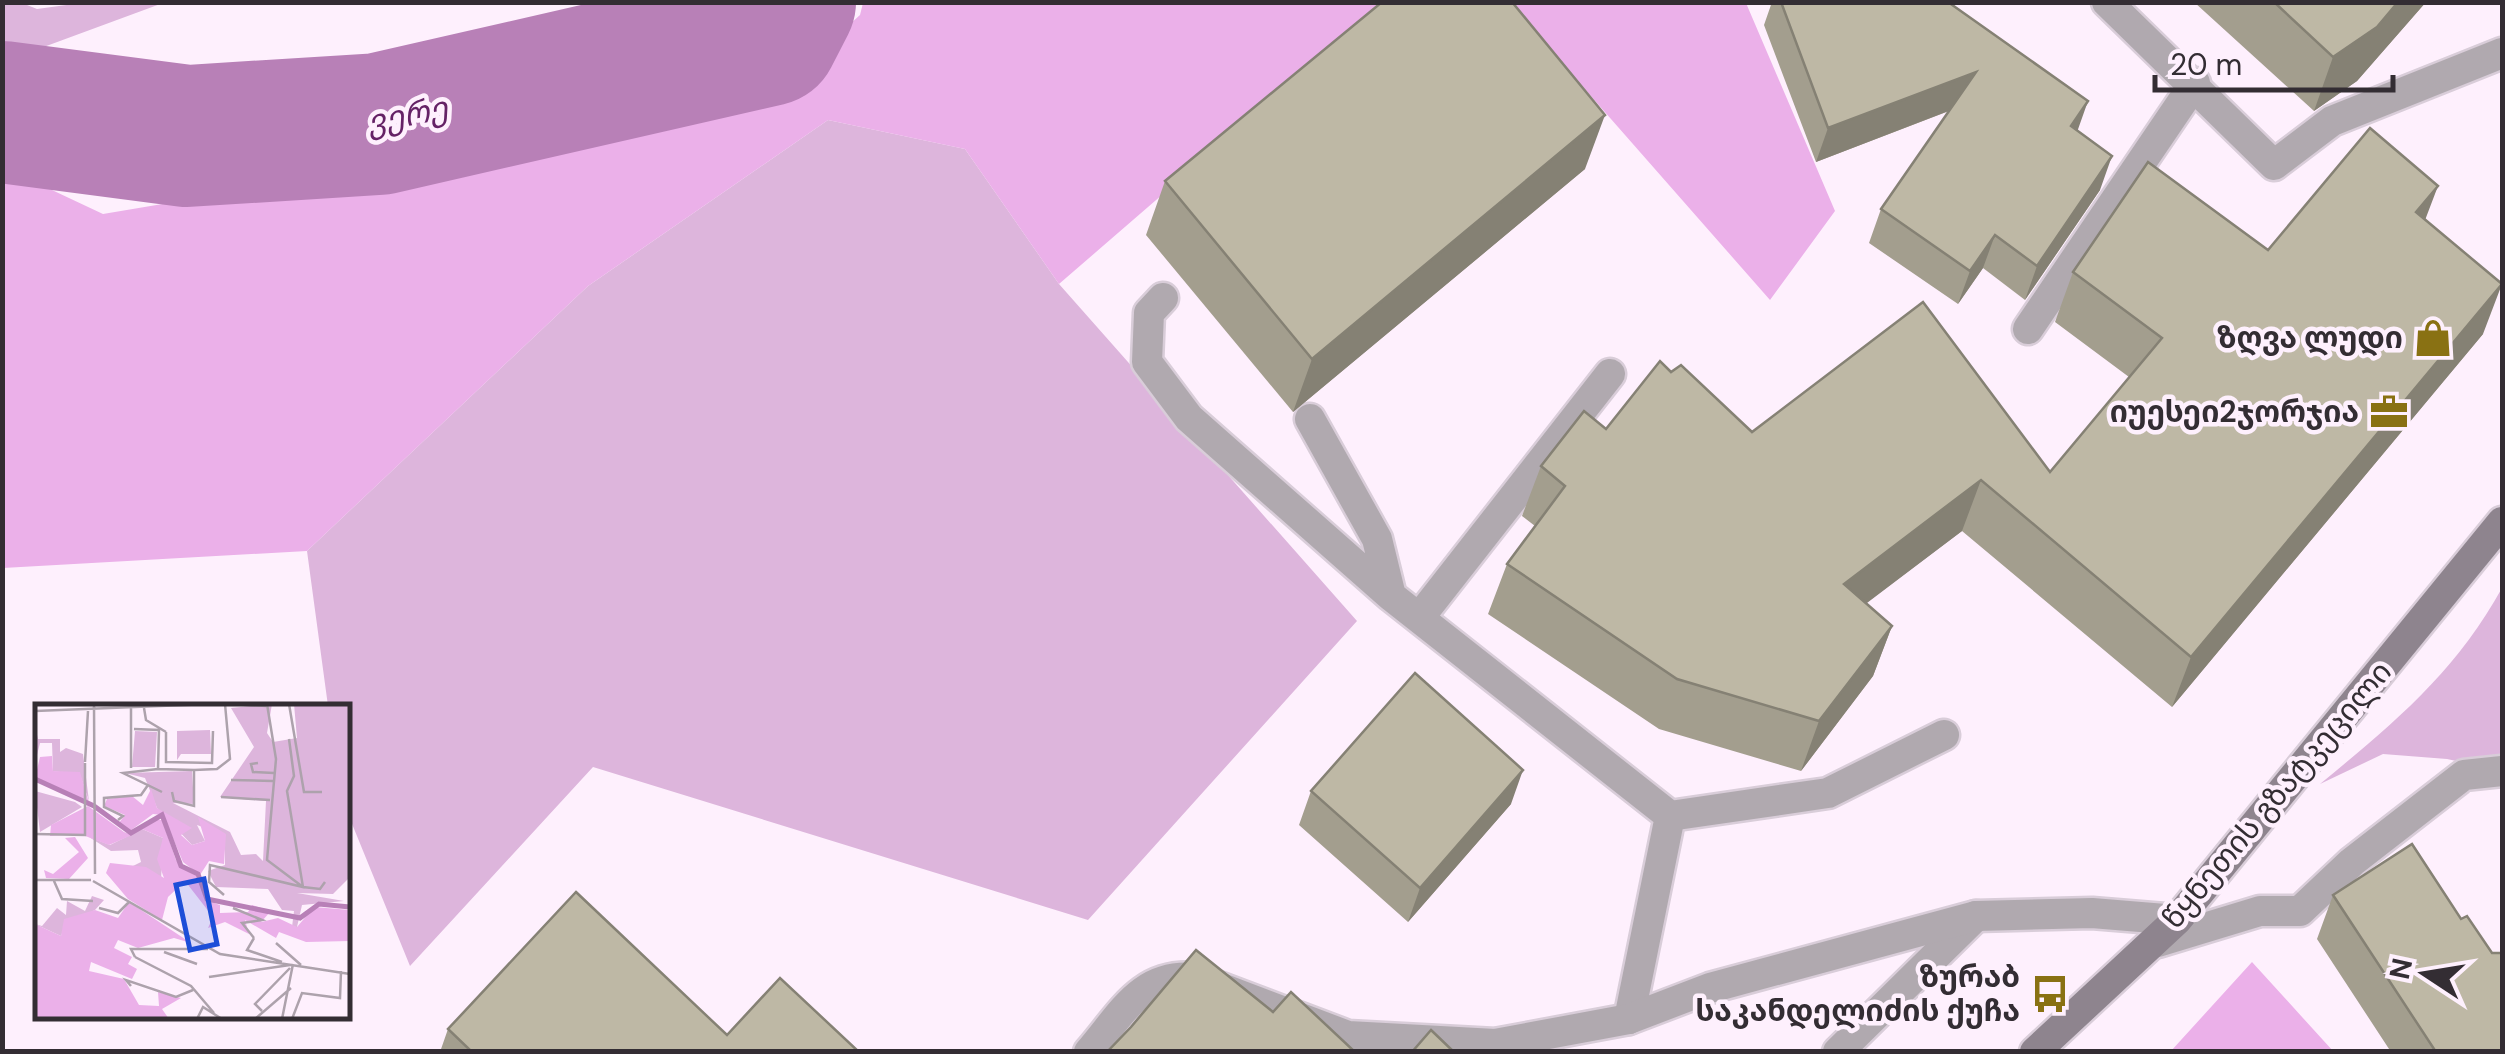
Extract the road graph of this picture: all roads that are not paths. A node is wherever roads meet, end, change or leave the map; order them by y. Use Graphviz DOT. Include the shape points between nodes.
graph roads {
  1 [pos="2107,2"];
  2 [pos="2502,53"];
  3 [pos="2195,83"];
  4 [pos="1164,298"];
  5 [pos="2028,329"];
  6 [pos="1610,374"];
  7 [pos="1310,419"];
  8 [pos="2502,522"];
  9 [pos="1391,596"];
  10 [pos="1419,618"];
  11 [pos="1944,735"];
  12 [pos="2502,771"];
  13 [pos="1670,816"];
  14 [pos="1976,916"];
  15 [pos="2177,920"];
  16 [pos="2150,944"];
  17 [pos="1630,1020"];
  18 [pos="1089,1052"];
  19 [pos="1838,1052"];
  20 [pos="2036,1052"];
  1 -- 3 [label="street"];
  2 -- 3 [label="street" via="2332,120 2274,165"];
  3 -- 5 [label="street"];
  4 -- 9 [label="street" via="1150,313 1147,362 1189,418"];
  6 -- 10 [label="street"];
  7 -- 9 [label="street" via="1378,539"];
  8 -- 15 [label="main road, წყნეთის გზატკეცილი"];
  9 -- 10 [label="street"];
  10 -- 13 [label="street"];
  11 -- 13 [label="street" via="1828,794"];
  12 -- 16 [label="street" via="2464,775 2300,911 2260,911"];
  13 -- 17 [label="street"];
  14 -- 15 [label="street" via="2092,913"];
  14 -- 17 [label="street" via="1710,988"];
  14 -- 19 [label="street"];
  15 -- 16 [label="main road, წყნეთის გზატკეცილი"];
  16 -- 20 [label="main road, წყნეთის გზატკეცილი"];
  17 -- 18 [label="street" via="1495,1044 1348,1036 1195,978 1172,976 1148,984"];
}
